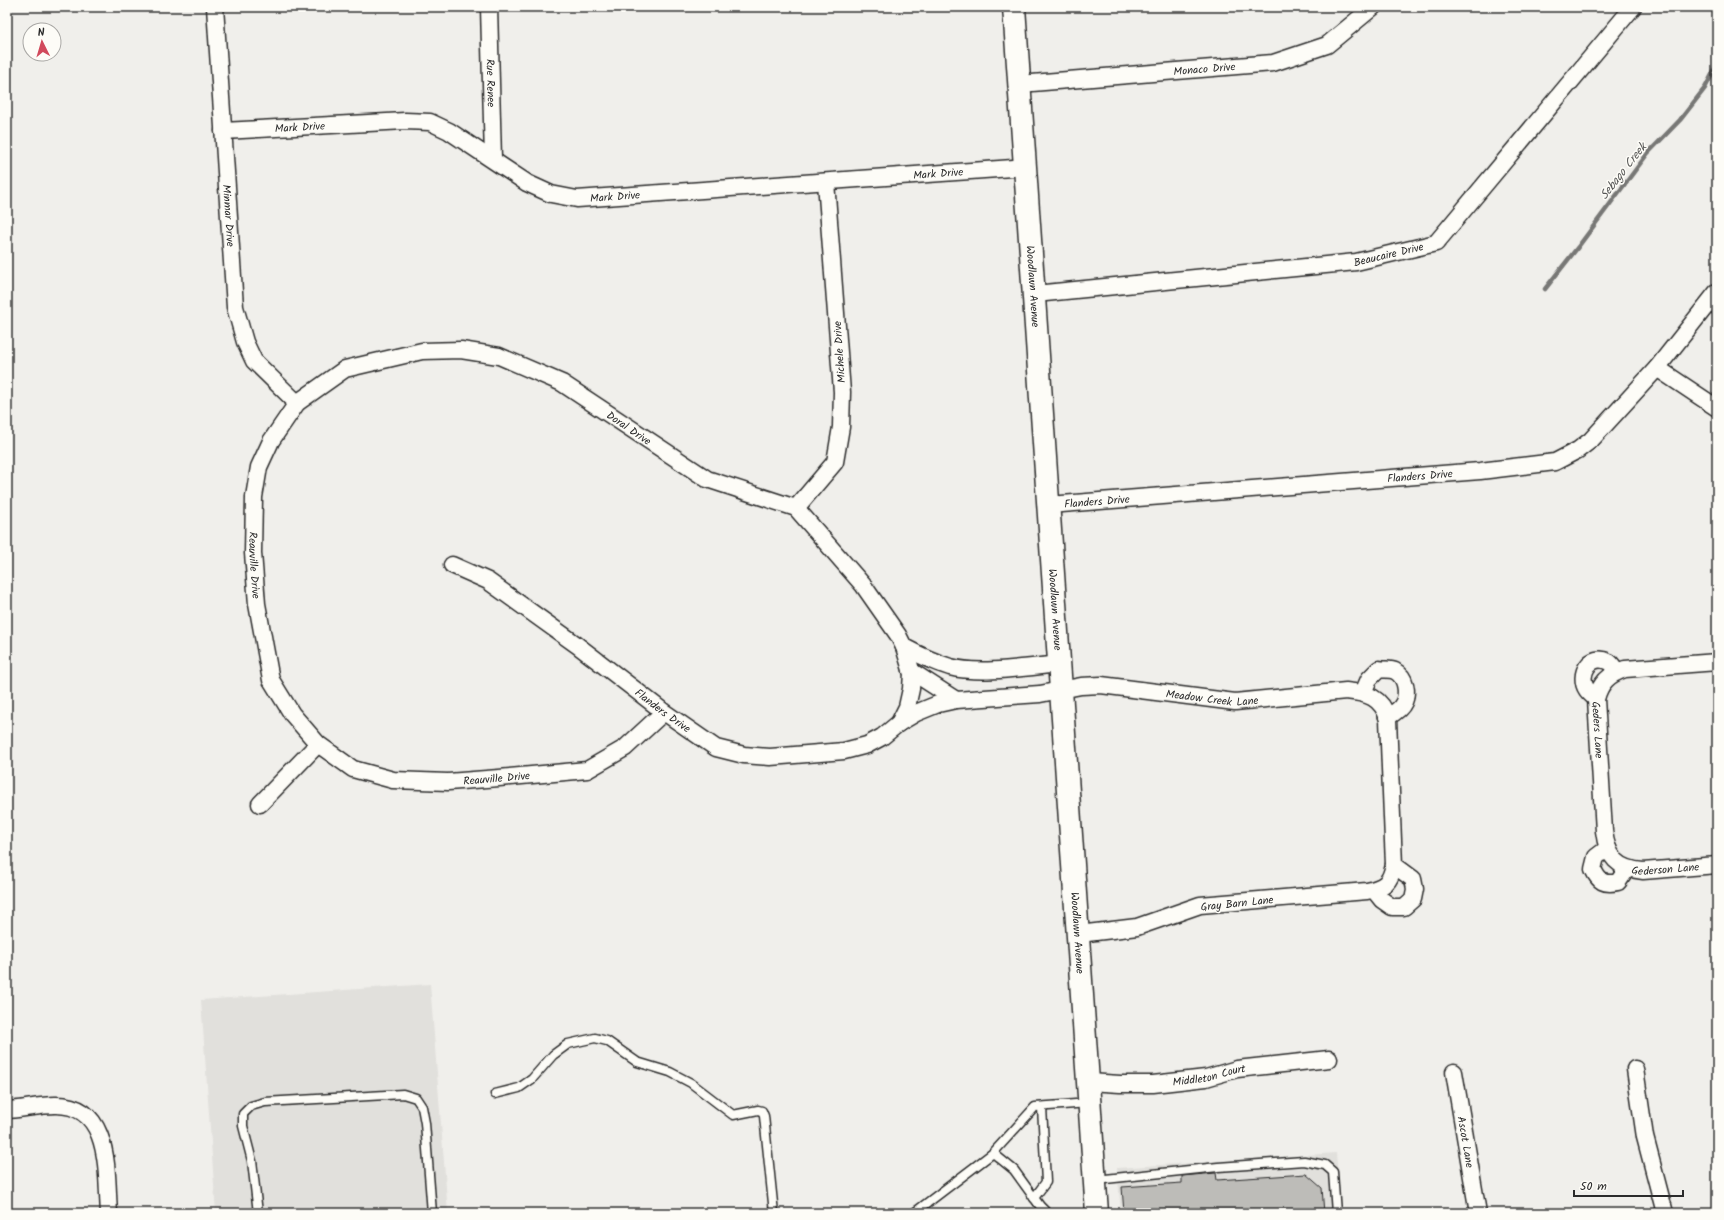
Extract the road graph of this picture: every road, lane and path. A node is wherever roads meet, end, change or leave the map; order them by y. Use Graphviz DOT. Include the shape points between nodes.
graph roads {
  1 [pos="215,7"];
  2 [pos="489,7"];
  3 [pos="1014,7"];
  4 [pos="1373,7"];
  5 [pos="1633,7"];
  6 [pos="1020,84"];
  7 [pos="224,131"];
  8 [pos="493,159"];
  9 [pos="1026,167"];
  10 [pos="826,182"];
  11 [pos="1717,292"];
  12 [pos="1035,294"];
  13 [pos="1657,368"];
  14 [pos="297,403"];
  15 [pos="1717,408"];
  16 [pos="1049,504"];
  17 [pos="796,508"];
  18 [pos="452,565"];
  19 [pos="904,647"];
  20 [pos="1717,662"];
  21 [pos="1060,664"];
  22 [pos="911,671"];
  23 [pos="1617,671"];
  24 [pos="1062,689"];
  25 [pos="1363,693"];
  26 [pos="1596,699"];
  27 [pos="956,700"];
  28 [pos="664,712"];
  29 [pos="1387,717"];
  30 [pos="899,723"];
  31 [pos="318,744"];
  32 [pos="260,804"];
  33 [pos="1617,859"];
  34 [pos="1394,865"];
  35 [pos="1717,865"];
  36 [pos="1374,890"];
  37 [pos="1079,934"];
  38 [pos="1329,1059"];
  39 [pos="1634,1069"];
  40 [pos="1454,1072"];
  41 [pos="1090,1092"];
  42 [pos="495,1094"];
  43 [pos="1042,1107"];
  44 [pos="7,1110"];
  45 [pos="993,1153"];
  46 [pos="1095,1180"];
  47 [pos="1034,1198"];
  48 [pos="109,1213"];
  49 [pos="258,1213"];
  50 [pos="432,1213"];
  51 [pos="774,1213"];
  52 [pos="914,1213"];
  53 [pos="1047,1213"];
  54 [pos="1097,1213"];
  55 [pos="1336,1213"];
  56 [pos="1478,1213"];
  57 [pos="1665,1213"];
  1 -- 7 [label="street, Minmar Drive"];
  2 -- 8 [label="street, Rue Renee"];
  3 -- 6 [label="street, Woodlawn Avenue"];
  4 -- 6 [label="street, Monaco Drive" via="1327,45 1273,63"];
  5 -- 12 [label="street, Beaucaire Drive" via="1436,243 1356,262"];
  6 -- 9 [label="street, Woodlawn Avenue"];
  7 -- 8 [label="street, Mark Drive" via="406,121 430,122"];
  7 -- 14 [label="street, Minmar Drive" via="235,307 245,342 254,361"];
  8 -- 10 [label="street, Mark Drive" via="533,186 551,194 577,199"];
  9 -- 10 [label="street, Mark Drive"];
  9 -- 12 [label="street, Woodlawn Avenue"];
  10 -- 17 [label="street, Michele Drive" via="842,392 841,427 836,462"];
  11 -- 13 [label="street, Flanders Drive"];
  12 -- 16 [label="street, Woodlawn Avenue"];
  13 -- 15 [label="street"];
  13 -- 16 [label="street, Flanders Drive" via="1591,440 1555,462 1480,471"];
  14 -- 17 [label="street, Doral Drive" via="345,369 353,367 422,351 461,350 499,356 562,383 707,479"];
  14 -- 31 [label="street, Reauville Drive" via="271,441 259,467 254,496 253,553 256,604 271,680 292,714"];
  16 -- 21 [label="street, Woodlawn Avenue"];
  17 -- 19 [label="street" via="863,585"];
  18 -- 28 [label="street, Flanders Drive" via="488,581 577,644"];
  19 -- 21 [label="street" via="951,667 977,670"];
  19 -- 22 [label="street, Flanders Drive"];
  20 -- 23 [label="street"];
  21 -- 24 [label="street, Woodlawn Avenue"];
  22 -- 27 [label="street"];
  22 -- 30 [label="street, Flanders Drive" via="911,689"];
  23 -- 26 [label="street, Geders Lane" via="1600,686"];
  23 -- 26 [label="street" via="1610,662 1600,659 1585,667 1582,679 1587,690"];
  24 -- 25 [label="street, Meadow Creek Lane" via="1101,685 1235,702 1346,691"];
  24 -- 27 [label="street, Flanders Drive" via="1040,694"];
  24 -- 37 [label="street, Woodlawn Avenue"];
  25 -- 29 [label="street, Meadow Creek Lane" via="1380,703 1385,708"];
  25 -- 29 [label="street" via="1369,679 1379,669 1395,671 1403,678 1407,689 1403,703"];
  26 -- 33 [label="street, Geders Lane" via="1605,842"];
  27 -- 30 [label="street, Flanders Drive" via="938,704"];
  28 -- 30 [label="street, Flanders Drive" via="716,748 744,755 770,757 844,751 867,746"];
  28 -- 31 [label="street, Reauville Drive" via="625,748 587,770 448,782 393,780 353,769"];
  29 -- 34 [label="street, Meadow Creek Lane"];
  31 -- 32 [label="street"];
  33 -- 35 [label="street, Gederson Lane" via="1643,871"];
  34 -- 36 [label="street" via="1392,876 1380,888"];
  34 -- 36 [label="street" via="1412,879 1415,889 1413,899 1404,906 1392,907"];
  36 -- 37 [label="street, Gray Barn Lane" via="1200,905 1137,926"];
  37 -- 41 [label="street, Woodlawn Avenue"];
  38 -- 41 [label="street, Middleton Court" via="1238,1069 1206,1078 1153,1084 1120,1084"];
  39 -- 57 [label="street" via="1645,1138"];
  40 -- 56 [label="street, Ascot Lane"];
  41 -- 43 [label="lane"];
  41 -- 46 [label="street, Woodlawn Avenue"];
  42 -- 51 [label="lane" via="519,1088 568,1044 595,1038 607,1041 637,1062 670,1072 691,1083 732,1114 762,1111"];
  43 -- 45 [label="lane" via="1035,1107"];
  43 -- 47 [label="lane" via="1046,1182"];
  44 -- 48 [label="street" via="56,1104 87,1114 99,1131 104,1148"];
  45 -- 47 [label="lane" via="1014,1170"];
  45 -- 52 [label="lane"];
  46 -- 54 [label="street, Woodlawn Avenue"];
  46 -- 55 [label="lane" via="1218,1167 1304,1162 1326,1165 1333,1172"];
  47 -- 53 [label="lane"];
  49 -- 50 [label="lane" via="252,1161 243,1126 243,1114 251,1106 265,1102 403,1094 416,1098 422,1107"];
}
